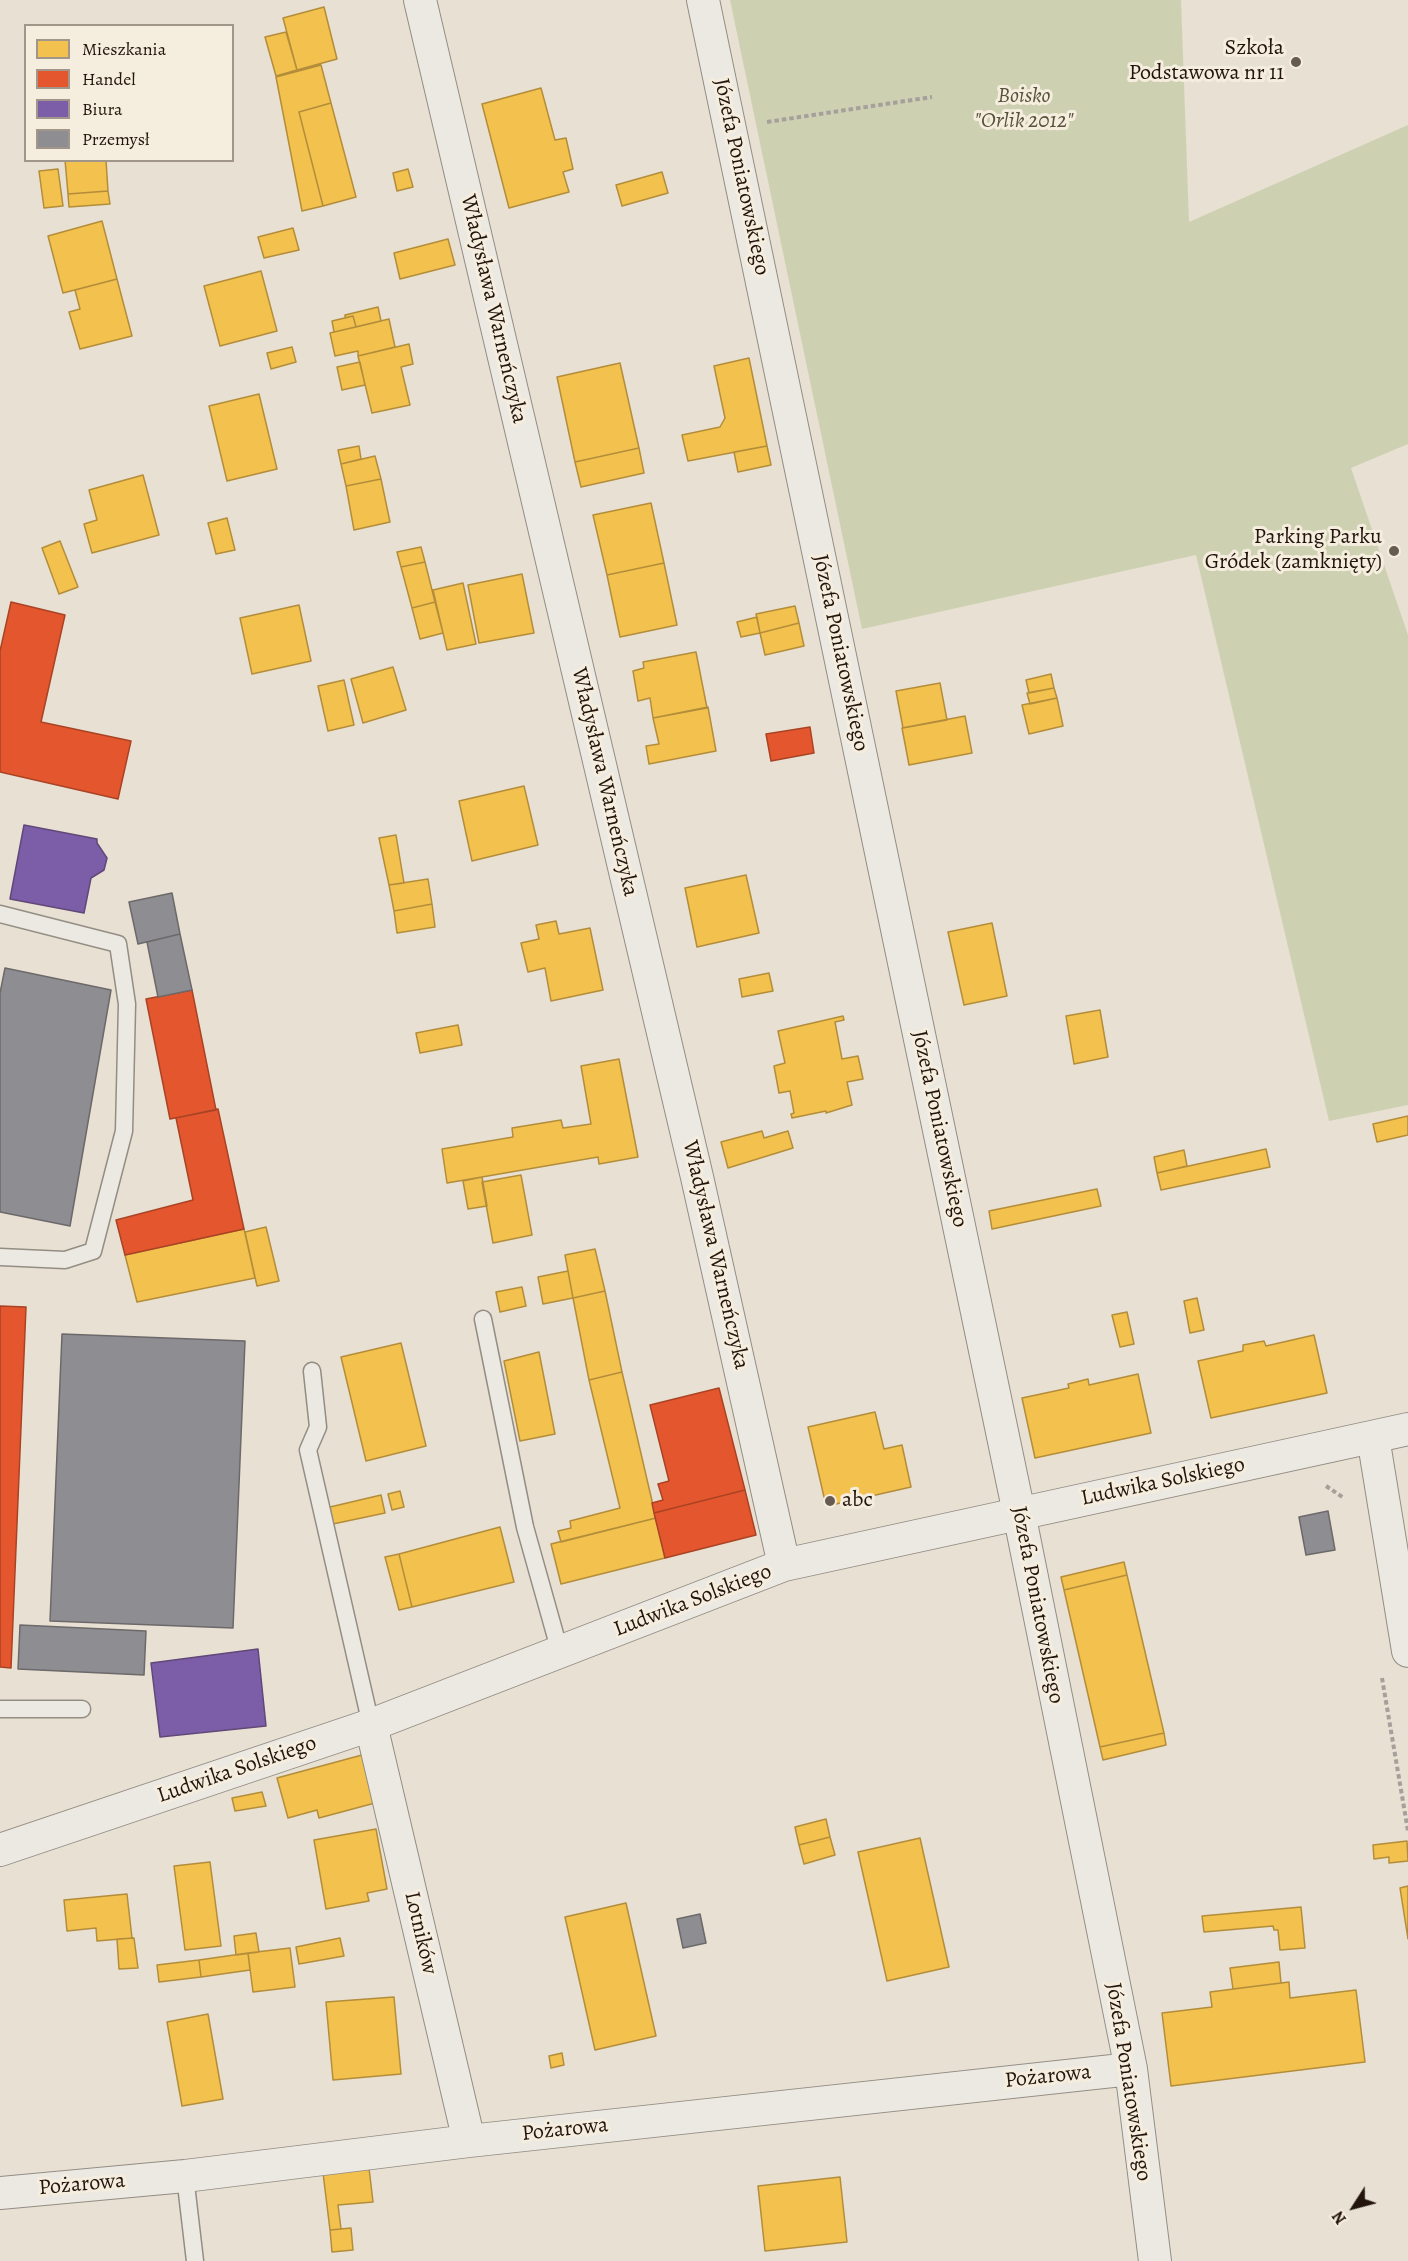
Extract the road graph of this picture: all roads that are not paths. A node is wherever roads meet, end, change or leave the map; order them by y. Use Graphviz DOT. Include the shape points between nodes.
graph roads {
  1 [pos="420,0"];
  2 [pos="703,0"];
  3 [pos="0,914"];
  4 [pos="0,1257"];
  5 [pos="483,1319"];
  6 [pos="312,1371"];
  7 [pos="1408,1429"];
  8 [pos="1373,1437"];
  9 [pos="1019,1513"];
  10 [pos="784,1565"];
  11 [pos="1408,1651"];
  12 [pos="560,1652"];
  13 [pos="0,1709"];
  14 [pos="82,1710"];
  15 [pos="371,1725"];
  16 [pos="0,1850"];
  17 [pos="1131,2069"];
  18 [pos="469,2141"];
  19 [pos="185,2176"];
  20 [pos="0,2193"];
  21 [pos="195,2261"];
  22 [pos="1155,2261"];
  1 -- 10 [label="street, Władysława Warneńczyka" via="698,1177"];
  2 -- 9 [label="street, Józefa Poniatowskiego"];
  3 -- 4 [label="lane" via="118,944 128,1004 124,1131 93,1251 65,1260"];
  5 -- 12 [label="lane" via="525,1527"];
  6 -- 15 [label="lane" via="318,1427 308,1450"];
  7 -- 8 [label="street, Ludwika Solskiego"];
  8 -- 9 [label="street, Ludwika Solskiego"];
  8 -- 11 [label="street"];
  9 -- 10 [label="street, Ludwika Solskiego"];
  9 -- 17 [label="street, Józefa Poniatowskiego"];
  10 -- 12 [label="street, Ludwika Solskiego"];
  12 -- 15 [label="street, Ludwika Solskiego"];
  13 -- 14 [label="lane"];
  15 -- 16 [label="street, Ludwika Solskiego"];
  15 -- 18 [label="street, Lotników"];
  17 -- 18 [label="street, Pożarowa"];
  17 -- 22 [label="street, Józefa Poniatowskiego"];
  18 -- 19 [label="street, Pożarowa"];
  19 -- 20 [label="street, Pożarowa"];
  19 -- 21 [label="lane"];
}
